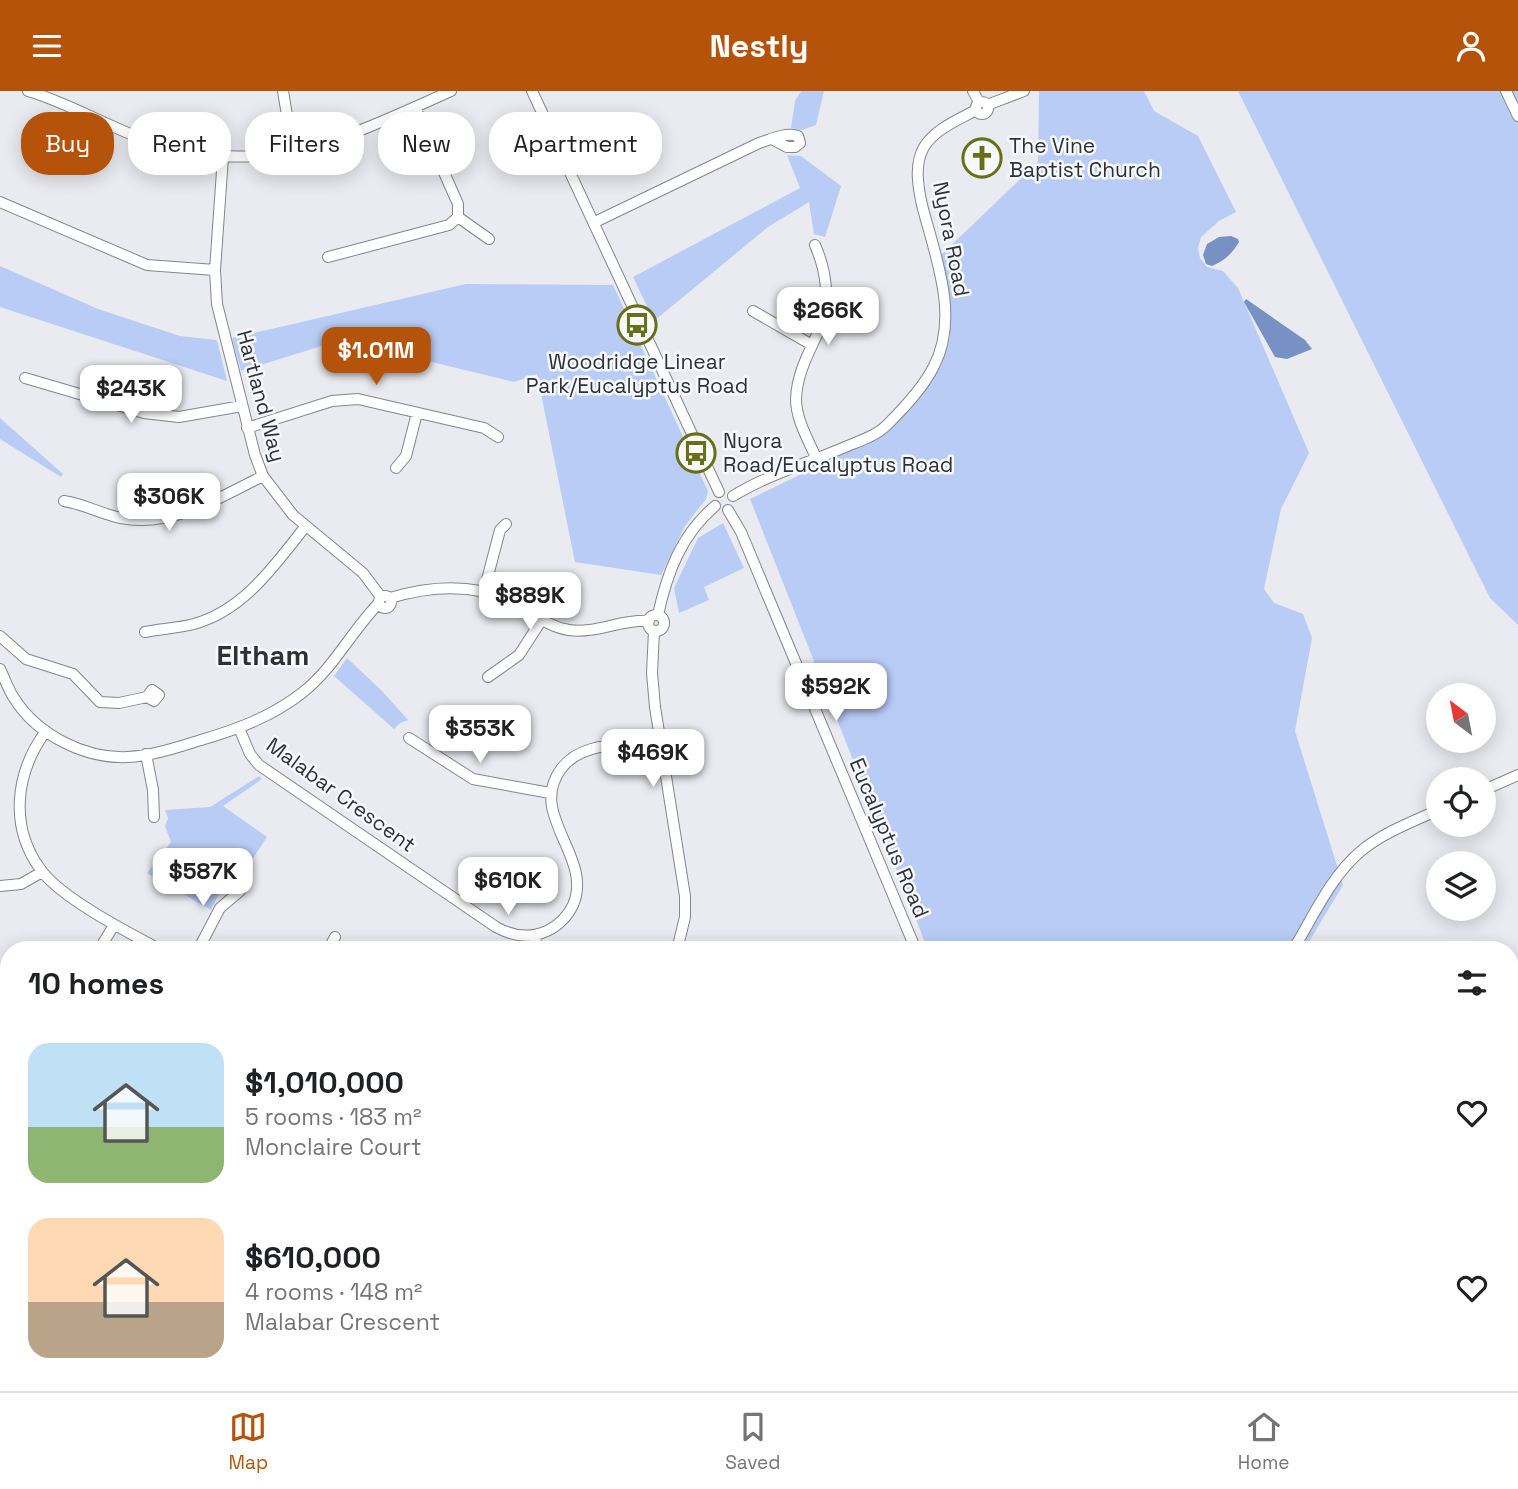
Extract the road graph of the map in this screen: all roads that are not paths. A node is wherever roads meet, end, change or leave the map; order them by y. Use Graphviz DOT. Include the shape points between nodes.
graph roads {
  1 [pos="28,91"];
  2 [pos="283,91"];
  3 [pos="452,91"];
  4 [pos="532,91"];
  5 [pos="973,91"];
  6 [pos="1024,91"];
  7 [pos="1506,91"];
  8 [pos="981,106"];
  9 [pos="415,107"];
  10 [pos="286,112"];
  11 [pos="1518,115"];
  12 [pos="364,129"];
  13 [pos="128,132"];
  14 [pos="772,139"];
  15 [pos="222,175"];
  16 [pos="0,202"];
  17 [pos="458,218"];
  18 [pos="595,222"];
  19 [pos="489,239"];
  20 [pos="815,244"];
  21 [pos="328,257"];
  22 [pos="215,270"];
  23 [pos="753,311"];
  24 [pos="812,345"];
  25 [pos="25,378"];
  26 [pos="242,406"];
  27 [pos="417,413"];
  28 [pos="247,428"];
  29 [pos="498,437"];
  30 [pos="817,460"];
  31 [pos="396,468"];
  32 [pos="263,476"];
  33 [pos="719,492"];
  34 [pos="733,496"];
  35 [pos="64,501"];
  36 [pos="715,506"];
  37 [pos="728,510"];
  38 [pos="506,524"];
  39 [pos="304,527"];
  40 [pos="484,591"];
  41 [pos="385,602"];
  42 [pos="653,618"];
  43 [pos="541,621"];
  44 [pos="145,632"];
  45 [pos="0,636"];
  46 [pos="0,669"];
  47 [pos="488,677"];
  48 [pos="147,697"];
  49 [pos="239,728"];
  50 [pos="46,731"];
  51 [pos="409,738"];
  52 [pos="660,739"];
  53 [pos="146,754"];
  54 [pos="1518,775"];
  55 [pos="1496,785"];
  56 [pos="550,793"];
  57 [pos="1426,816"];
  58 [pos="153,817"];
  59 [pos="42,872"];
  60 [pos="0,886"];
  61 [pos="240,891"];
  62 [pos="114,925"];
  63 [pos="535,936"];
  64 [pos="334,937"];
  65 [pos="104,941"];
  66 [pos="143,941"];
  67 [pos="203,941"];
  68 [pos="332,941"];
  69 [pos="536,941"];
  70 [pos="679,941"];
  71 [pos="912,941"];
  72 [pos="1299,941"];
  1 -- 13 [label="street"];
  2 -- 10 [label="street"];
  3 -- 9 [label="street"];
  4 -- 18 [label="street"];
  5 -- 8 [label="street"];
  6 -- 8 [label="street, Nyora Road"];
  7 -- 11 [label="street"];
  8 -- 30 [label="street, Nyora Road" via="930,139 918,169 920,196 944,294 944,336 935,365 882,430"];
  9 -- 12 [label="street"];
  9 -- 17 [label="street" via="458,204"];
  14 -- 18 [label="street"];
  15 -- 22 [label="street, Hartland Way"];
  16 -- 22 [label="street" via="139,263"];
  17 -- 19 [label="street"];
  17 -- 21 [label="street" via="449,225"];
  18 -- 33 [label="street"];
  20 -- 24 [label="street" via="826,289 821,325"];
  22 -- 26 [label="street, Hartland Way" via="217,304"];
  23 -- 24 [label="street"];
  24 -- 30 [label="street" via="796,401"];
  25 -- 26 [label="street" via="144,413 179,417"];
  26 -- 28 [label="street, Hartland Way"];
  27 -- 28 [label="street" via="345,399"];
  27 -- 29 [label="street" via="484,428"];
  27 -- 31 [label="street" via="406,456"];
  28 -- 32 [label="street, Hartland Way"];
  30 -- 34 [label="street, Nyora Road"];
  32 -- 35 [label="street" via="191,511 155,520 120,518"];
  32 -- 39 [label="street, Hartland Way"];
  33 -- 34 [label="street"];
  33 -- 36 [label="street"];
  34 -- 37 [label="street" via="734,504"];
  36 -- 37 [label="street"];
  36 -- 42 [label="street" via="690,530"];
  37 -- 71 [label="street, Eucalyptus Road"];
  38 -- 40 [label="street" via="500,530"];
  39 -- 41 [label="street, Hartland Way" via="358,568"];
  39 -- 44 [label="street" via="270,571 229,608 195,624"];
  40 -- 41 [label="street" via="444,588"];
  40 -- 43 [label="street"];
  41 -- 49 [label="street" via="303,692 277,711"];
  42 -- 43 [label="street" via="579,631"];
  42 -- 52 [label="street" via="649,627 654,631 652,673"];
  43 -- 47 [label="street" via="519,655"];
  45 -- 48 [label="street" via="26,659 73,674 100,702"];
  46 -- 50 [label="street" via="18,704"];
  49 -- 53 [label="street"];
  49 -- 63 [label="street, Malabar Crescent" via="259,765 496,927"];
  50 -- 53 [label="street" via="93,753"];
  50 -- 59 [label="street" via="26,765 18,804 28,845"];
  51 -- 56 [label="street" via="473,779"];
  52 -- 56 [label="street" via="578,754 561,769"];
  52 -- 70 [label="street" via="685,896"];
  53 -- 58 [label="street"];
  54 -- 55 [label="street"];
  56 -- 63 [label="street" via="553,815 578,882 571,909 562,921"];
  57 -- 72 [label="street" via="1389,833 1352,859"];
  59 -- 60 [label="street" via="21,884"];
  59 -- 62 [label="street"];
  61 -- 67 [label="street" via="220,908"];
  62 -- 65 [label="street"];
  62 -- 66 [label="street"];
  63 -- 69 [label="street"];
  64 -- 68 [label="street"];
}
